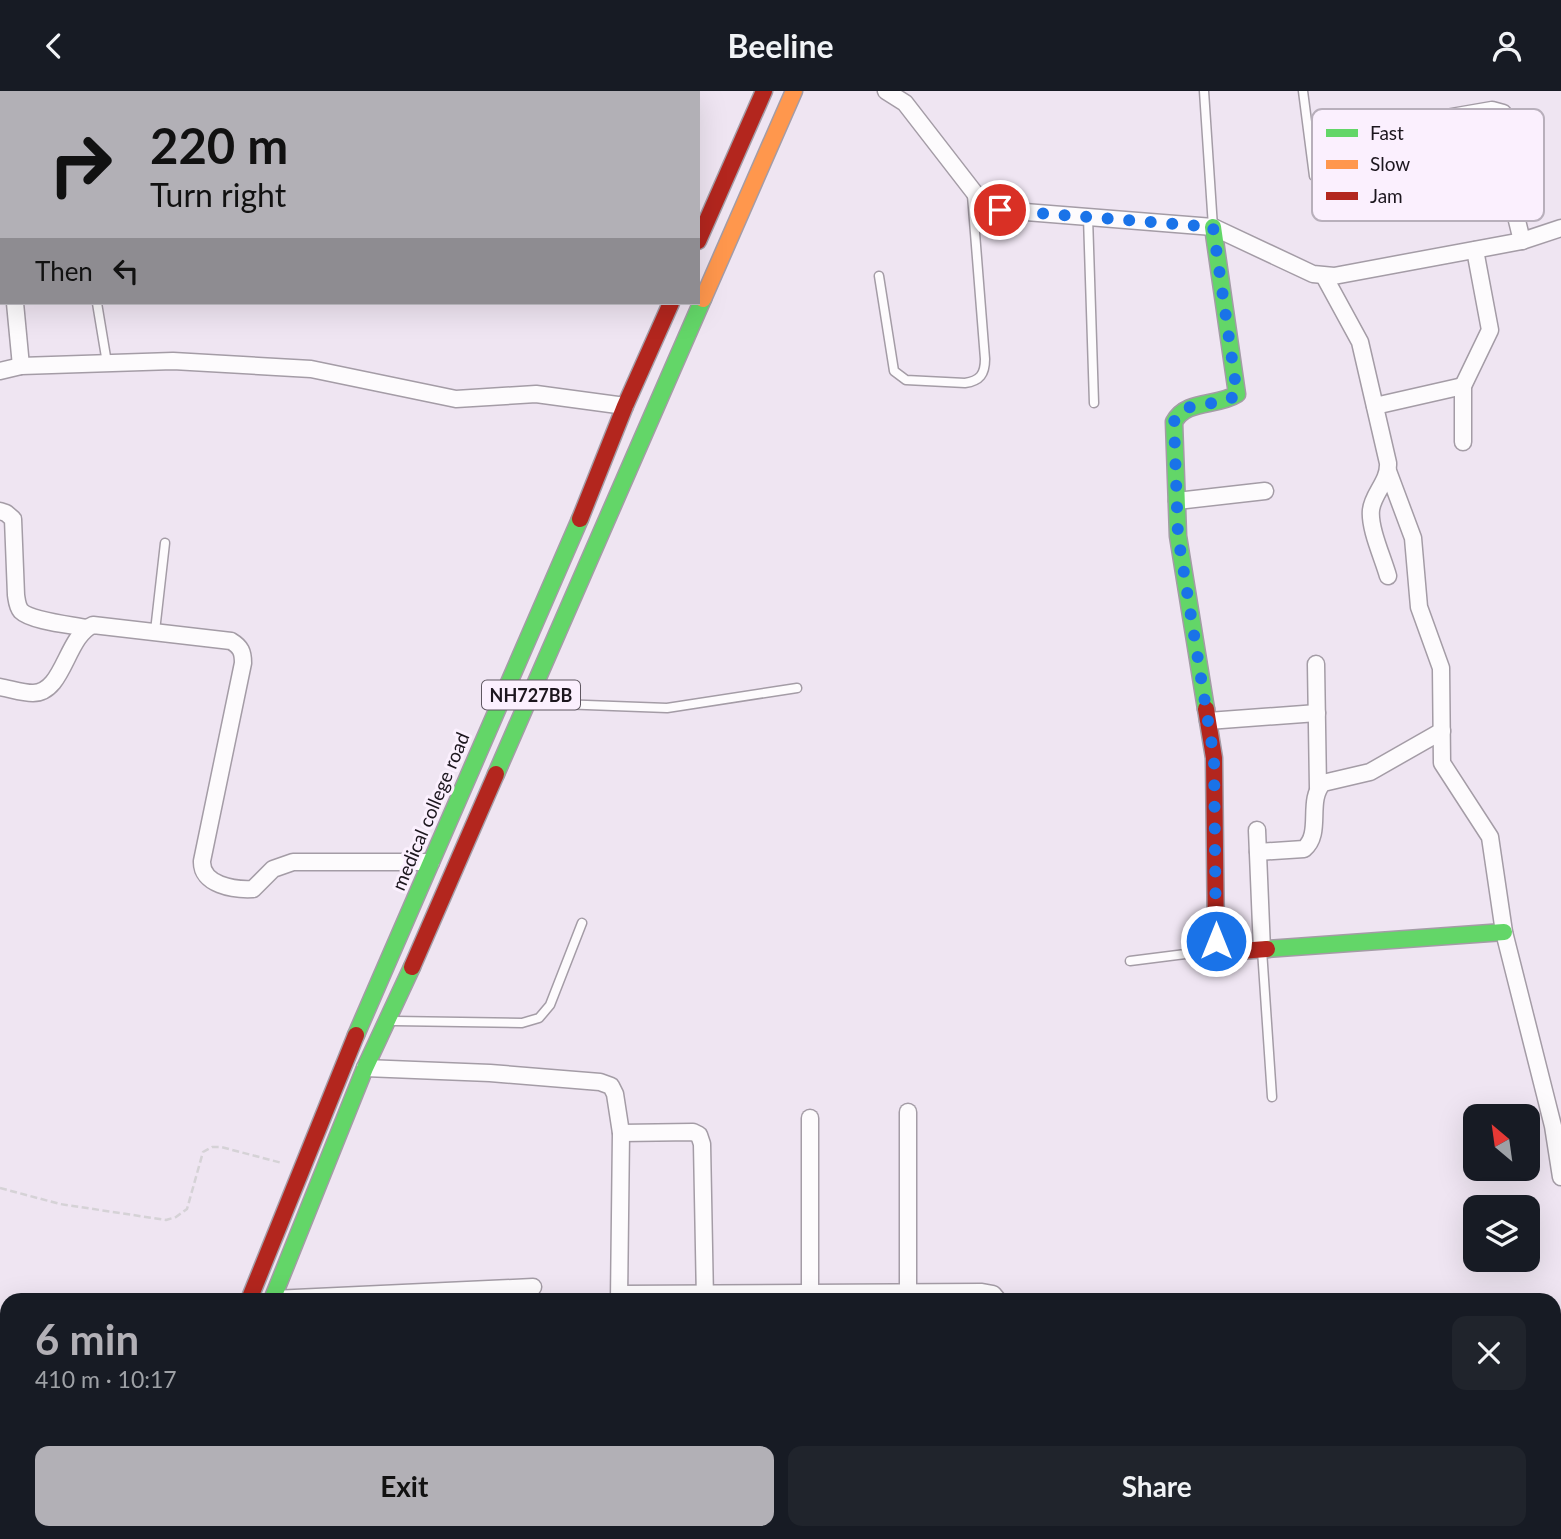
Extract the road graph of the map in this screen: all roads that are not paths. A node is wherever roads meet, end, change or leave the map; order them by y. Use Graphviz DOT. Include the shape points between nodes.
graph roads {
  1 [pos="764,91"];
  2 [pos="793,91"];
  3 [pos="886,91"];
  4 [pos="1204,91"];
  5 [pos="1303,91"];
  6 [pos="1312,161"];
  7 [pos="972,189"];
  8 [pos="1088,217"];
  9 [pos="1517,221"];
  10 [pos="1213,227"];
  11 [pos="1561,228"];
  12 [pos="700,236"];
  13 [pos="1521,241"];
  14 [pos="1475,250"];
  15 [pos="878,276"];
  16 [pos="1324,276"];
  17 [pos="15,305"];
  18 [pos="97,305"];
  19 [pos="670,305"];
  20 [pos="700,305"];
  21 [pos="700,305"];
  22 [pos="107,363"];
  23 [pos="21,366"];
  24 [pos="0,371"];
  25 [pos="1463,386"];
  26 [pos="1094,403"];
  27 [pos="625,406"];
  28 [pos="1375,406"];
  29 [pos="1462,442"];
  30 [pos="1388,471"];
  31 [pos="1265,491"];
  32 [pos="1177,501"];
  33 [pos="0,511"];
  34 [pos="164,543"];
  35 [pos="1388,576"];
  36 [pos="86,628"];
  37 [pos="155,631"];
  38 [pos="1316,664"];
  39 [pos="0,687"];
  40 [pos="797,688"];
  41 [pos="527,703"];
  42 [pos="1317,713"];
  43 [pos="1208,720"];
  44 [pos="1442,731"];
  45 [pos="1318,788"];
  46 [pos="1257,830"];
  47 [pos="1258,852"];
  48 [pos="431,862"];
  49 [pos="582,923"];
  50 [pos="1504,932"];
  51 [pos="1219,949"];
  52 [pos="1262,950"];
  53 [pos="1130,961"];
  54 [pos="389,1021"];
  55 [pos="365,1068"];
  56 [pos="1272,1097"];
  57 [pos="327,1106"];
  58 [pos="348,1110"];
  59 [pos="908,1112"];
  60 [pos="810,1118"];
  61 [pos="621,1133"];
  62 [pos="1561,1177"];
  63 [pos="533,1287"];
  64 [pos="252,1293"];
  65 [pos="275,1293"];
  66 [pos="413,1293"];
  67 [pos="620,1293"];
  68 [pos="704,1293"];
  69 [pos="810,1293"];
  70 [pos="908,1293"];
  71 [pos="964,1293"];
  72 [pos="988,1293"];
  1 -- 12 [label="main road"];
  2 -- 20 [label="main road, NH727BB"];
  3 -- 7 [label="street" via="905,103"];
  4 -- 10 [label="lane"];
  5 -- 6 [label="lane"];
  7 -- 8 [label="street" via="984,203 1000,210"];
  7 -- 15 [label="lane" via="985,359 982,377 965,383 906,380 894,371"];
  8 -- 10 [label="street"];
  8 -- 26 [label="lane"];
  9 -- 13 [label="street"];
  10 -- 16 [label="street"];
  10 -- 32 [label="main road" via="1237,394 1176,415"];
  11 -- 13 [label="street"];
  13 -- 14 [label="street"];
  14 -- 16 [label="street"];
  14 -- 25 [label="street" via="1490,330"];
  16 -- 28 [label="street" via="1360,342"];
  17 -- 23 [label="street"];
  18 -- 22 [label="lane"];
  19 -- 27 [label="main road, medical college road / NH727BB"];
  21 -- 41 [label="main road, NH727BB"];
  22 -- 23 [label="street"];
  22 -- 27 [label="street" via="173,361 311,369 456,399 536,394"];
  23 -- 24 [label="street"];
  25 -- 28 [label="street"];
  25 -- 29 [label="street"];
  27 -- 48 [label="main road, medical college road / NH727BB"];
  28 -- 30 [label="street"];
  30 -- 35 [label="street" via="1371,511"];
  30 -- 44 [label="street" via="1413,538 1419,607 1441,668"];
  31 -- 32 [label="street"];
  32 -- 43 [label="main road" via="1178,536"];
  33 -- 36 [label="street" via="13,519 16,595 22,612"];
  34 -- 37 [label="lane"];
  36 -- 37 [label="street" via="102,624"];
  36 -- 39 [label="street" via="50,687 35,694"];
  37 -- 48 [label="street" via="231,641 243,653 202,861 205,876 212,882 253,889 273,869 293,862"];
  38 -- 42 [label="street"];
  40 -- 41 [label="lane" via="667,708"];
  41 -- 54 [label="main road, NH727BB"];
  42 -- 43 [label="street"];
  42 -- 45 [label="street"];
  43 -- 51 [label="main road" via="1214,767"];
  44 -- 45 [label="street" via="1370,772"];
  44 -- 50 [label="street" via="1442,763 1490,837"];
  45 -- 47 [label="street" via="1308,845 1298,851"];
  46 -- 47 [label="street"];
  47 -- 52 [label="street"];
  48 -- 57 [label="main road, medical college road / NH727BB"];
  49 -- 54 [label="lane" via="550,1005 539,1018 522,1023"];
  50 -- 52 [label="main road"];
  50 -- 62 [label="street" via="1553,1126"];
  51 -- 52 [label="main road"];
  51 -- 53 [label="lane"];
  52 -- 56 [label="lane"];
  54 -- 55 [label="main road, NH727BB"];
  55 -- 58 [label="main road, NH727BB"];
  55 -- 61 [label="street" via="600,1082 611,1086 615,1094"];
  57 -- 58 [label="main road"];
  57 -- 64 [label="main road, medical college road / NH727BB"];
  58 -- 65 [label="main road, NH727BB"];
  59 -- 70 [label="street"];
  60 -- 69 [label="street"];
  61 -- 67 [label="street"];
  61 -- 68 [label="street" via="699,1135"];
  63 -- 66 [label="street"];
  71 -- 72 [label="street"];
}
